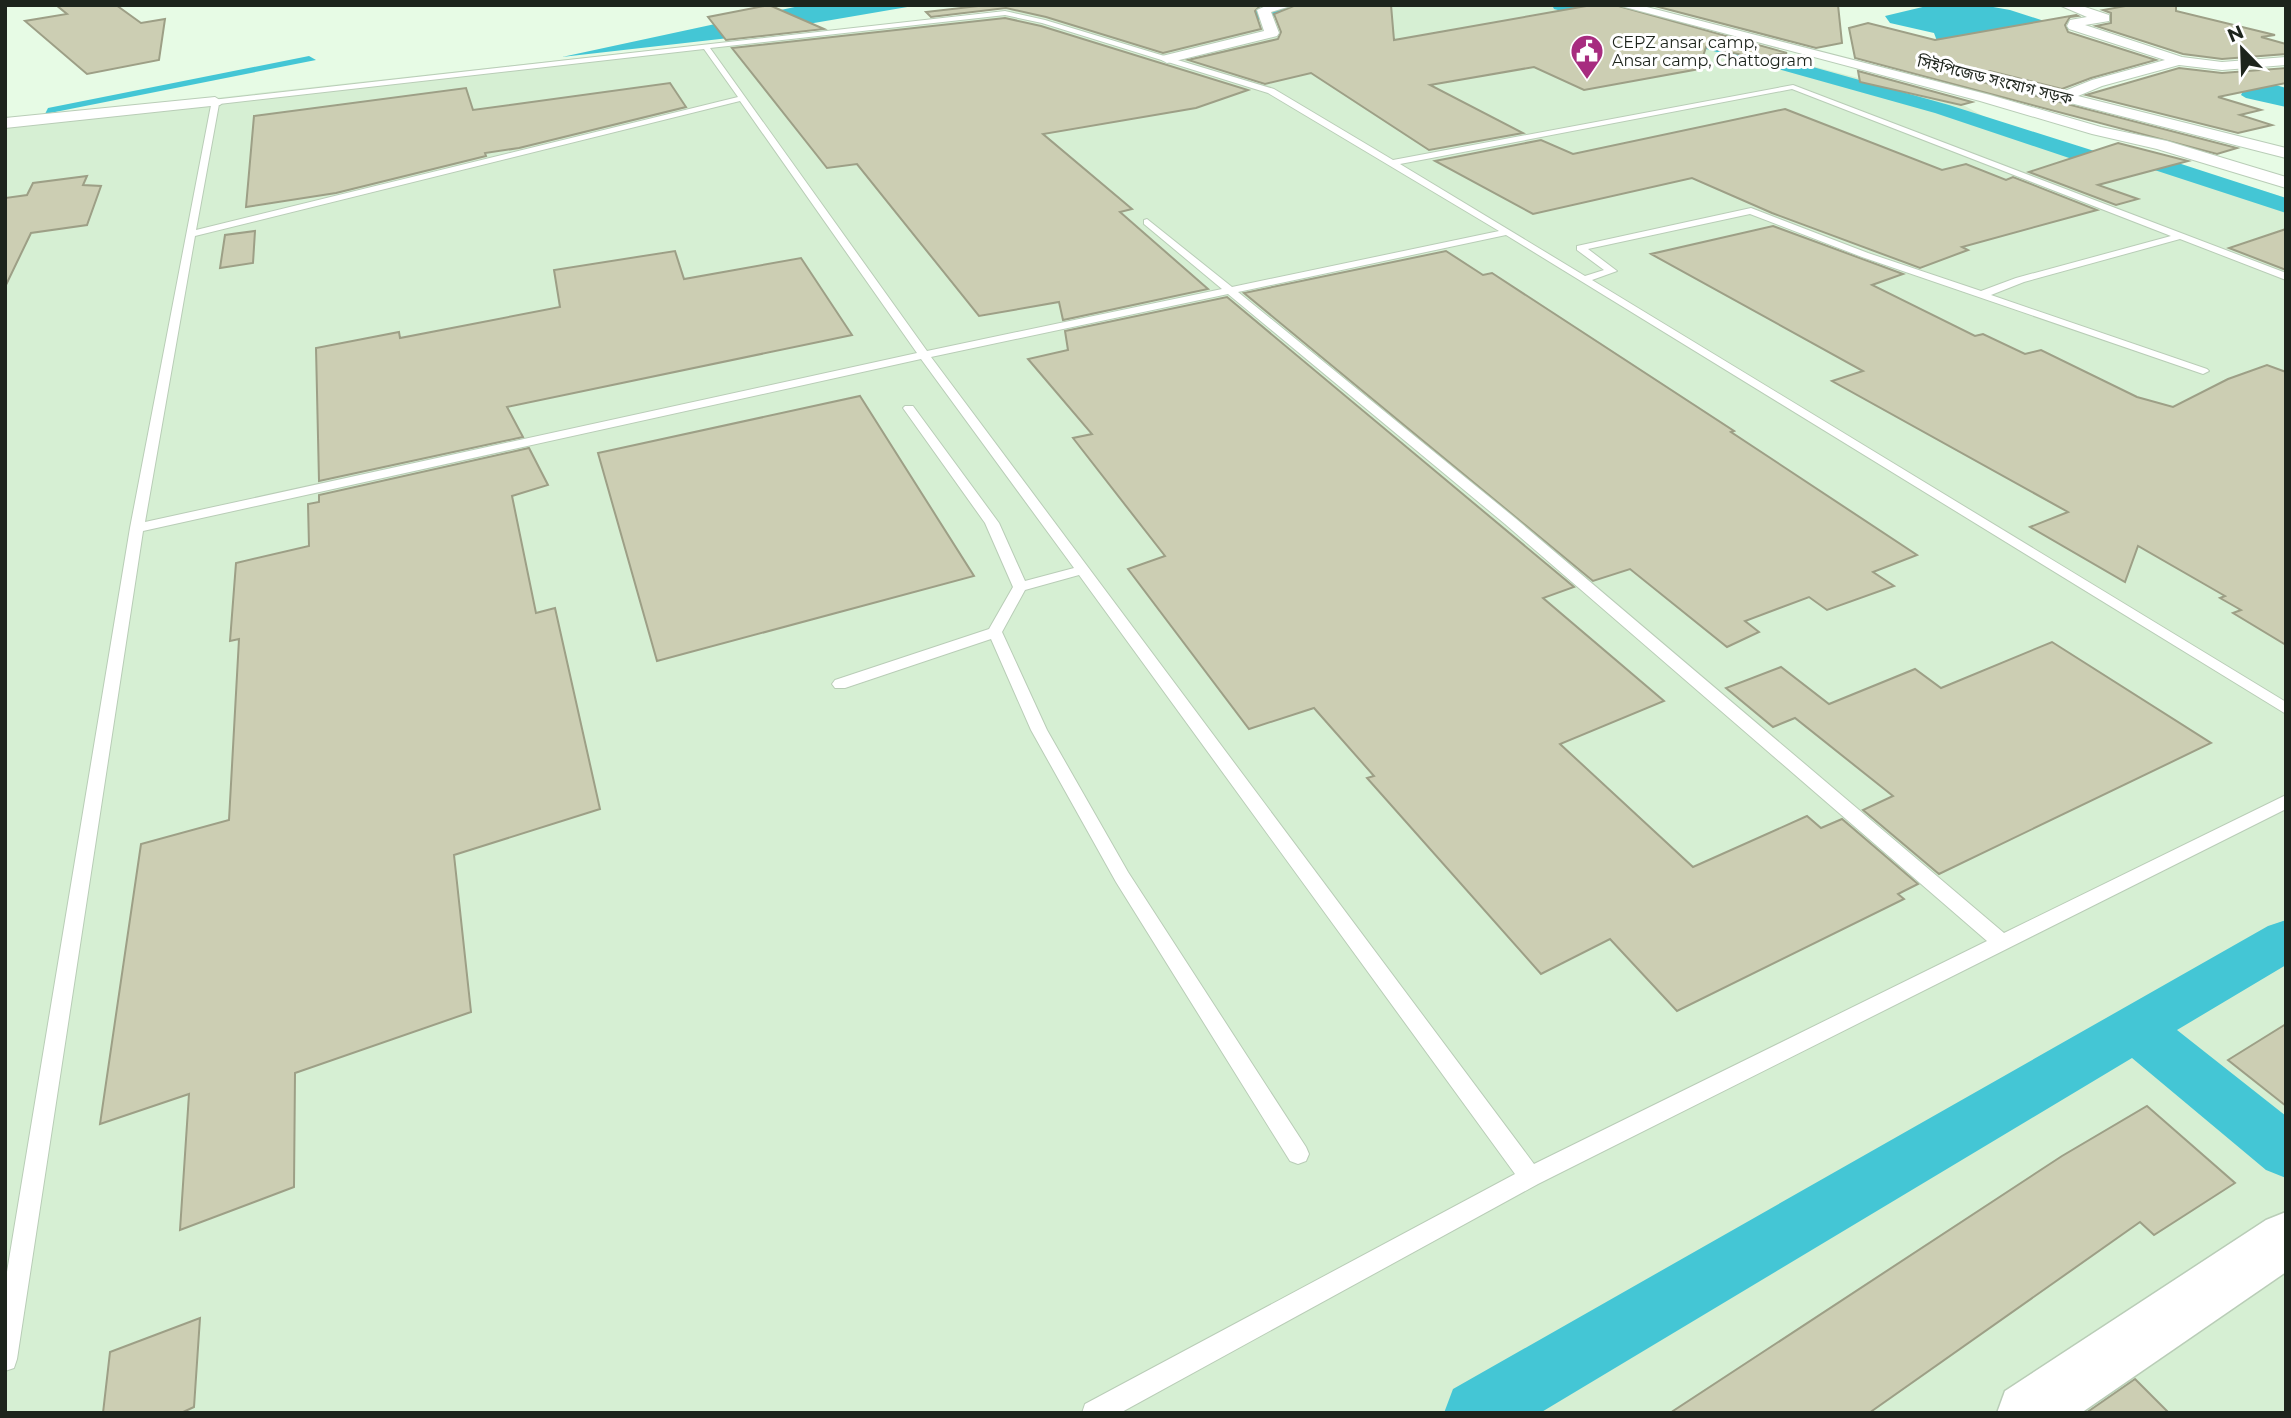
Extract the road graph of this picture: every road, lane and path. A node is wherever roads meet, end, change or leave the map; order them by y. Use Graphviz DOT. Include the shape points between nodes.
graph roads {
  1 [pos="1288,5"];
  2 [pos="1623,5"];
  3 [pos="2065,5"];
  4 [pos="706,47"];
  5 [pos="1167,59"];
  6 [pos="2179,61"];
  7 [pos="2286,61"];
  8 [pos="1969,72"];
  9 [pos="2062,97"];
  10 [pos="743,98"];
  11 [pos="215,102"];
  12 [pos="5,123"];
  13 [pos="2286,153"];
  14 [pos="1393,163"];
  15 [pos="2286,183"];
  16 [pos="1147,222"];
  17 [pos="1507,232"];
  18 [pos="191,234"];
  19 [pos="2178,237"];
  20 [pos="2286,277"];
  21 [pos="1585,279"];
  22 [pos="1228,291"];
  23 [pos="1981,295"];
  24 [pos="924,355"];
  25 [pos="2203,371"];
  26 [pos="909,408"];
  27 [pos="137,528"];
  28 [pos="1083,570"];
  29 [pos="1020,587"];
  30 [pos="995,632"];
  31 [pos="839,684"];
  32 [pos="2286,709"];
  33 [pos="2286,801"];
  34 [pos="2002,942"];
  35 [pos="1298,1154"];
  36 [pos="1530,1177"];
  37 [pos="2281,1248"];
  38 [pos="5,1359"];
  39 [pos="1094,1413"];
  40 [pos="2027,1413"];
  1 -- 5 [label="street" via="1264,10 1272,33"];
  2 -- 15 [label="street" via="1986,98"];
  3 -- 6 [label="street" via="2104,18 2074,26"];
  4 -- 5 [label="lane" via="1005,13"];
  4 -- 10 [label="lane"];
  4 -- 11 [label="lane"];
  5 -- 14 [label="lane" via="1270,90"];
  6 -- 7 [label="street" via="2232,66"];
  6 -- 9 [label="street"];
  8 -- 9 [label="street, সিইপিজেড সংযোগ সড়ক"];
  9 -- 13 [label="street, সিইপিজেড সংযোগ সড়ক"];
  10 -- 18 [label="lane"];
  10 -- 24 [label="lane"];
  11 -- 12 [label="street"];
  11 -- 18 [label="lane"];
  14 -- 17 [label="lane"];
  14 -- 19 [label="lane" via="1793,88"];
  16 -- 22 [label="lane"];
  17 -- 21 [label="lane"];
  17 -- 22 [label="lane"];
  18 -- 27 [label="lane"];
  19 -- 20 [label="lane"];
  19 -- 23 [label="lane"];
  21 -- 23 [label="lane" via="1612,271 1580,248 1751,211"];
  21 -- 32 [label="lane"];
  22 -- 24 [label="lane"];
  22 -- 34 [label="lane" via="1510,521"];
  23 -- 25 [label="lane"];
  24 -- 27 [label="lane"];
  24 -- 28 [label="lane"];
  26 -- 29 [label="lane" via="992,523"];
  27 -- 38 [label="lane"];
  28 -- 29 [label="lane"];
  28 -- 36 [label="lane"];
  29 -- 30 [label="lane"];
  30 -- 31 [label="lane"];
  30 -- 35 [label="lane" via="1039,730 1122,877"];
  33 -- 34 [label="lane"];
  34 -- 36 [label="lane"];
  36 -- 39 [label="lane"];
  37 -- 40 [label="street"];
}
